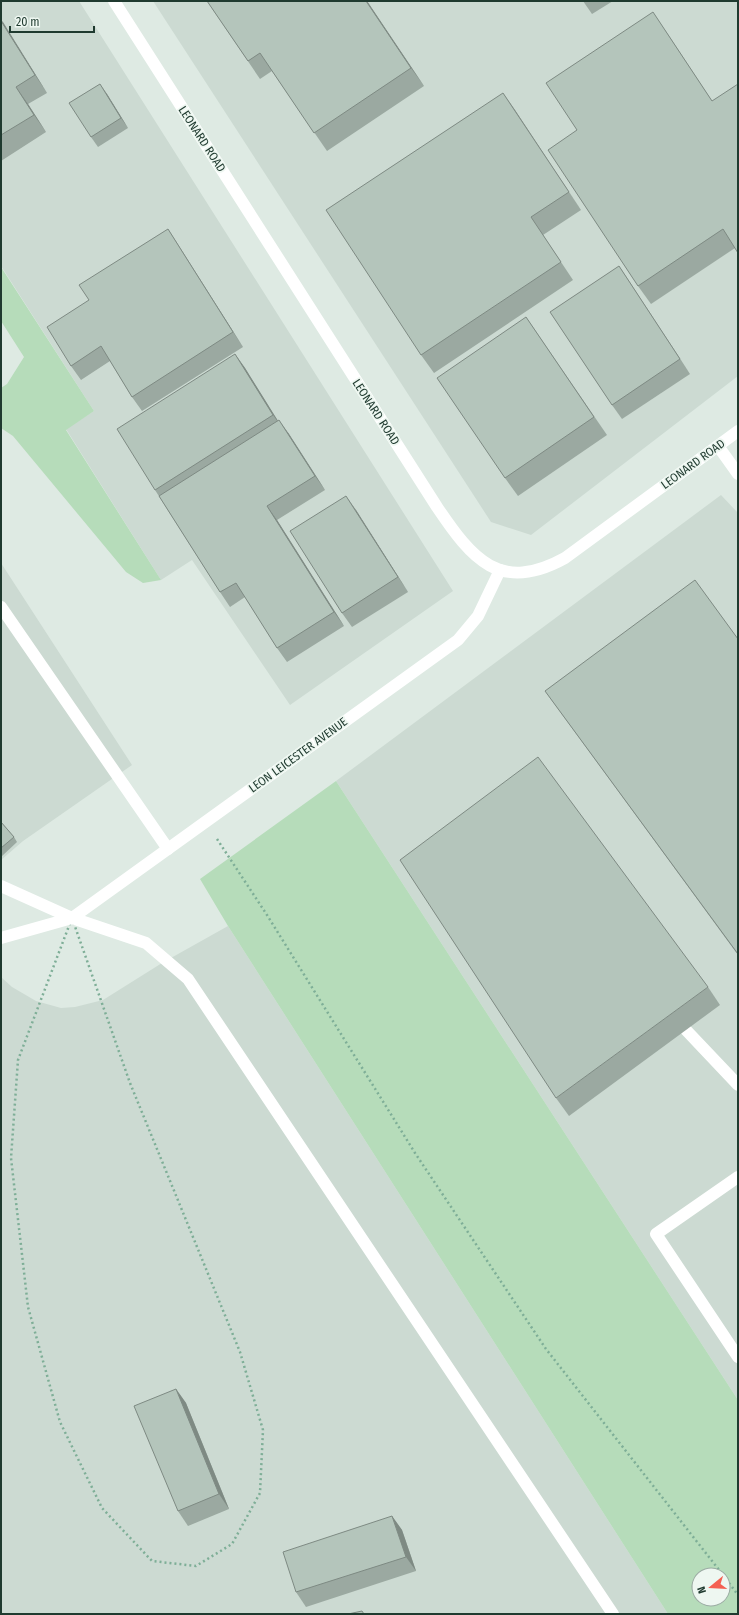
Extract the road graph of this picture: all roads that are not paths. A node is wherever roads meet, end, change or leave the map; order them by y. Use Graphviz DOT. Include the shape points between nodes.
graph roads {
  1 [pos="114,1"];
  2 [pos="738,431"];
  3 [pos="718,446"];
  4 [pos="738,474"];
  5 [pos="500,570"];
  6 [pos="1,606"];
  7 [pos="168,849"];
  8 [pos="1,886"];
  9 [pos="72,918"];
  10 [pos="1,938"];
  11 [pos="686,1030"];
  12 [pos="738,1084"];
  13 [pos="738,1177"];
  14 [pos="738,1357"];
  15 [pos="613,1614"];
  1 -- 5 [label="street, LEONARD ROAD" via="452,530 478,559"];
  2 -- 3 [label="street, LEONARD ROAD"];
  3 -- 4 [label="street"];
  3 -- 5 [label="street, LEONARD ROAD" via="565,558 536,572"];
  5 -- 7 [label="street, LEON LEICESTER AVENUE" via="478,616 458,640"];
  6 -- 7 [label="street"];
  7 -- 9 [label="street, LEON LEICESTER AVENUE"];
  8 -- 9 [label="street"];
  9 -- 10 [label="street, LEON LEICESTER AVENUE"];
  9 -- 15 [label="street" via="146,944 188,979"];
  11 -- 12 [label="street"];
  13 -- 14 [label="street" via="656,1234"];
}
